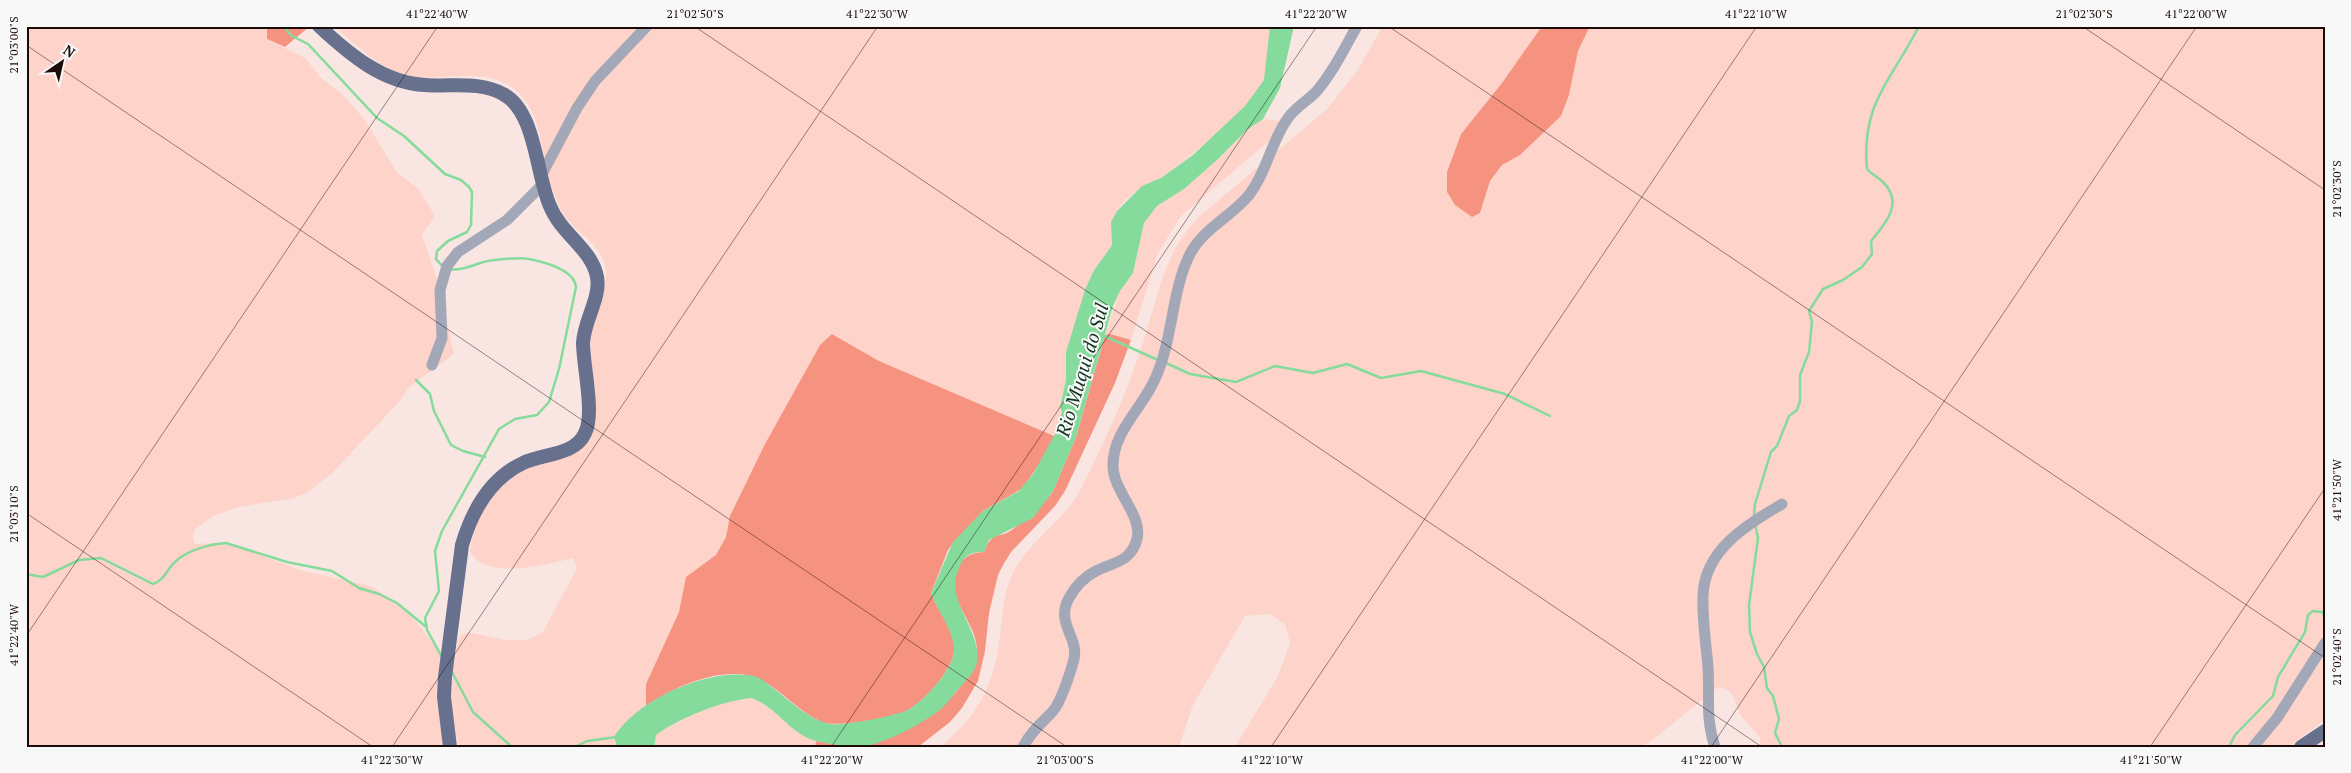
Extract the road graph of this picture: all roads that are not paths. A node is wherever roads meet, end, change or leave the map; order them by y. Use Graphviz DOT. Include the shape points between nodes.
graph roads {
  1 [pos="319,26"];
  2 [pos="647,26"];
  3 [pos="1356,26"];
  4 [pos="542,180"];
  5 [pos="432,365"];
  6 [pos="1782,504"];
  7 [pos="2325,643"];
  8 [pos="2325,731"];
  9 [pos="450,747"];
  10 [pos="1023,747"];
  11 [pos="1715,747"];
  12 [pos="2253,747"];
  13 [pos="2301,747"];
  1 -- 4 [label="main road" via="374,70 405,83 471,85 505,94 523,115"];
  2 -- 4 [label="street" via="589,90"];
  3 -- 10 [label="street" via="1329,76 1288,118 1249,194 1200,238 1190,253 1164,358 1146,396 1120,434 1116,450 1113,467 1116,481 1137,525 1135,545 1124,560 1086,577 1068,600 1064,617 1074,642 1075,658 1058,704 1034,728"];
  4 -- 5 [label="street" via="507,220 458,252 447,266 440,290 442,338"];
  4 -- 9 [label="main road" via="556,220 592,261 598,280 584,331 588,427 574,446 521,463 503,475 484,496 468,526 462,545 445,677"];
  6 -- 11 [label="street" via="1732,536 1710,565 1704,582 1707,715"];
  7 -- 12 [label="street" via="2282,712"];
  8 -- 13 [label="main road"];
}
